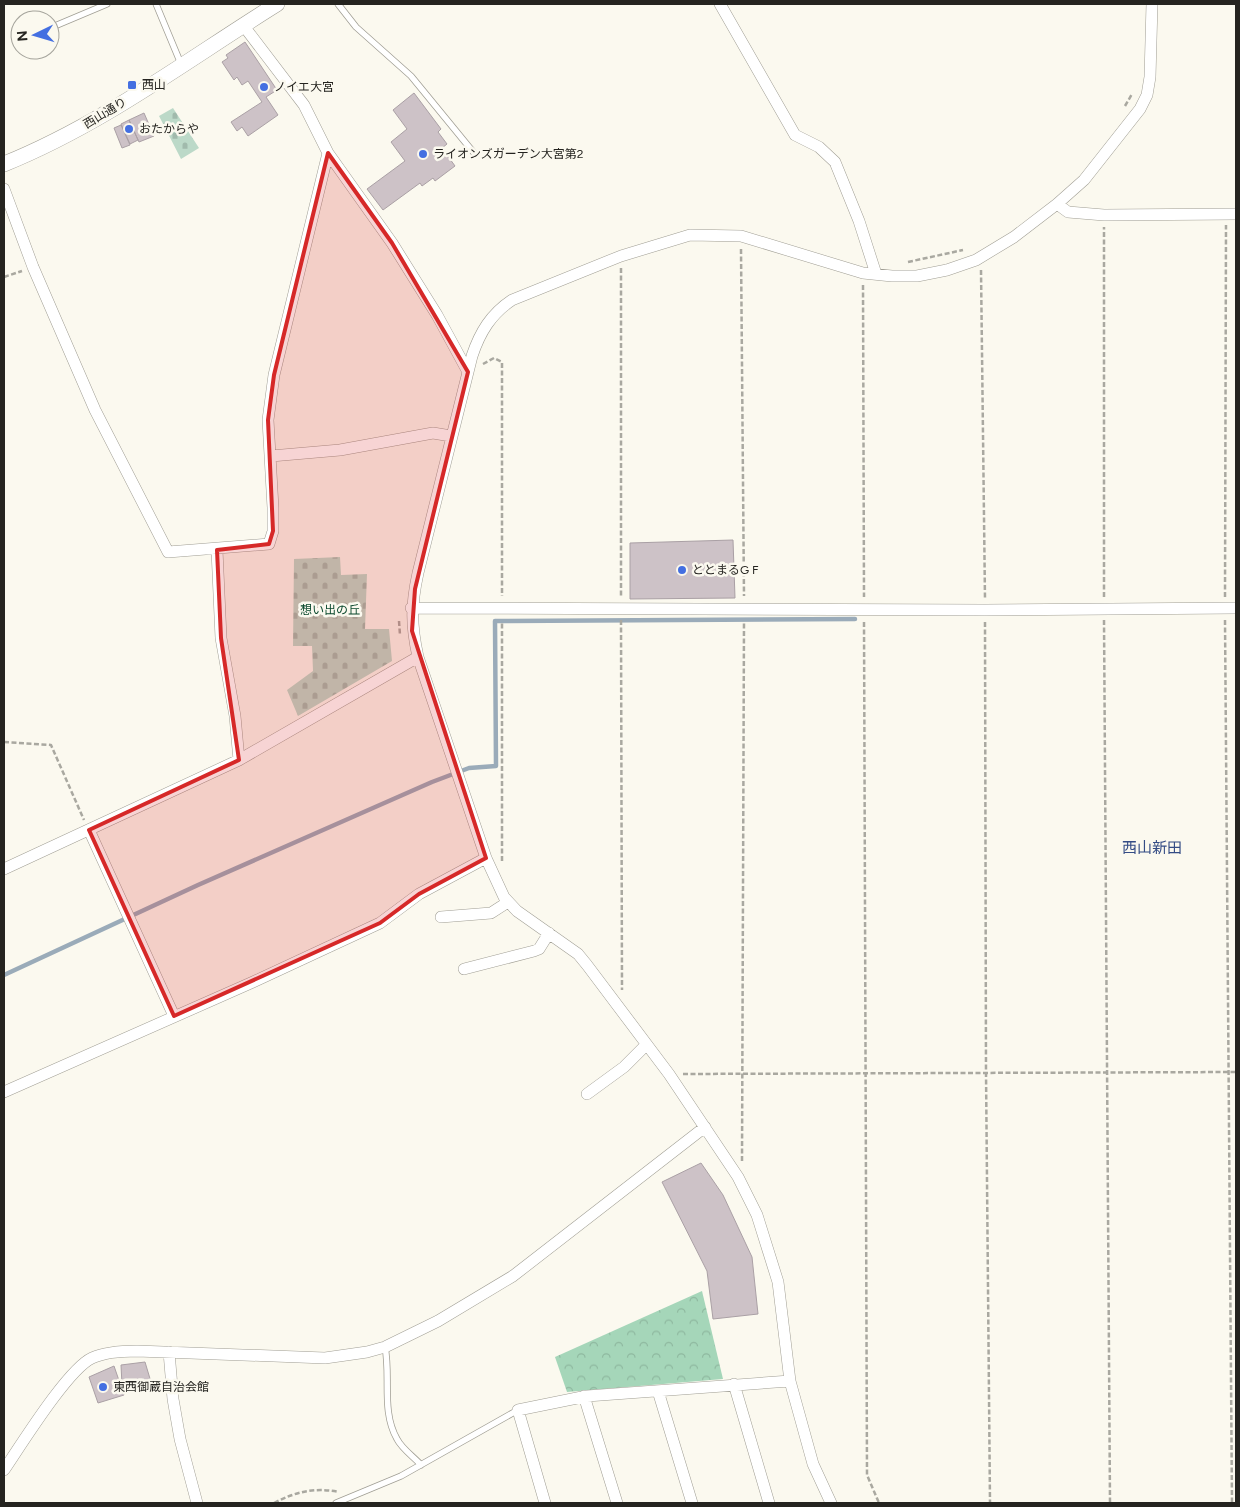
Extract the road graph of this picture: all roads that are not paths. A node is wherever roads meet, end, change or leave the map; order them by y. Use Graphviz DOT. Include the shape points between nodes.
graph roads {
  1 [pos="107,4"];
  2 [pos="156,4"];
  3 [pos="277,4"];
  4 [pos="338,4"];
  5 [pos="720,4"];
  6 [pos="1152,4"];
  7 [pos="60,24"];
  8 [pos="243,25"];
  9 [pos="182,66"];
  10 [pos="328,154"];
  11 [pos="474,154"];
  12 [pos="4,164"];
  13 [pos="4,189"];
  14 [pos="1057,204"];
  15 [pos="1231,214"];
  16 [pos="876,274"];
  17 [pos="468,372"];
  18 [pos="451,436"];
  19 [pos="271,456"];
  20 [pos="217,550"];
  21 [pos="411,608"];
  22 [pos="1230,608"];
  23 [pos="418,657"];
  24 [pos="239,760"];
  25 [pos="89,830"];
  26 [pos="486,858"];
  27 [pos="4,869"];
  28 [pos="508,902"];
  29 [pos="441,917"];
  30 [pos="549,933"];
  31 [pos="464,969"];
  32 [pos="174,1016"];
  33 [pos="646,1045"];
  34 [pos="4,1092"];
  35 [pos="587,1094"];
  36 [pos="705,1127"];
  37 [pos="386,1347"];
  38 [pos="169,1352"];
  39 [pos="790,1381"];
  40 [pos="734,1384"];
  41 [pos="658,1390"];
  42 [pos="584,1396"];
  43 [pos="518,1410"];
  44 [pos="421,1465"];
  45 [pos="4,1470"];
  46 [pos="197,1503"];
  47 [pos="336,1503"];
  48 [pos="545,1503"];
  49 [pos="617,1503"];
  50 [pos="692,1503"];
  51 [pos="768,1503"];
  52 [pos="829,1503"];
  1 -- 7 [label="lane"];
  2 -- 9 [label="lane"];
  3 -- 8 [label="street, 西山通り"];
  4 -- 11 [label="lane" via="356,27 411,76"];
  5 -- 16 [label="street" via="795,135 819,147 835,162"];
  6 -- 14 [label="street" via="1147,95 1140,109 1084,180"];
  8 -- 9 [label="street, 西山通り"];
  8 -- 10 [label="street" via="304,105"];
  9 -- 12 [label="street, 西山通り" via="77,131"];
  10 -- 17 [label="street" via="392,243"];
  10 -- 19 [label="street" via="274,375 268,420"];
  13 -- 20 [label="street" via="33,267 95,410 168,552"];
  14 -- 15 [label="street" via="1068,212 1104,215"];
  14 -- 16 [label="street" via="1014,237 976,260 917,276"];
  16 -- 17 [label="street" via="863,273 741,236 690,235 621,256 512,300 498,309 478,338"];
  17 -- 18 [label="street"];
  18 -- 19 [label="street" via="433,434 340,450"];
  18 -- 21 [label="street"];
  19 -- 20 [label="street" via="273,531 269,544"];
  20 -- 24 [label="street" via="221,638"];
  21 -- 22 [label="street"];
  21 -- 23 [label="street"];
  23 -- 24 [label="street"];
  23 -- 26 [label="street"];
  24 -- 25 [label="street"];
  25 -- 27 [label="street"];
  25 -- 32 [label="street"];
  26 -- 28 [label="street"];
  26 -- 32 [label="street" via="419,894 380,923"];
  28 -- 29 [label="street" via="491,913"];
  28 -- 30 [label="street"];
  30 -- 31 [label="street" via="540,949 534,952"];
  30 -- 33 [label="street" via="578,954"];
  32 -- 34 [label="street"];
  33 -- 35 [label="street"];
  33 -- 36 [label="street"];
  36 -- 37 [label="street" via="514,1276"];
  36 -- 39 [label="street" via="738,1177 757,1215 775,1267"];
  37 -- 38 [label="street" via="325,1358"];
  37 -- 44 [label="lane" via="386,1393 391,1426 398,1441"];
  38 -- 45 [label="street" via="121,1351 91,1358 65,1383"];
  38 -- 46 [label="street" via="172,1400"];
  39 -- 40 [label="street"];
  39 -- 52 [label="street" via="813,1464"];
  40 -- 41 [label="street"];
  40 -- 51 [label="street"];
  41 -- 42 [label="street"];
  41 -- 50 [label="street"];
  42 -- 43 [label="street"];
  42 -- 49 [label="street"];
  43 -- 44 [label="lane"];
  43 -- 48 [label="street"];
  44 -- 47 [label="lane" via="372,1490"];
}
